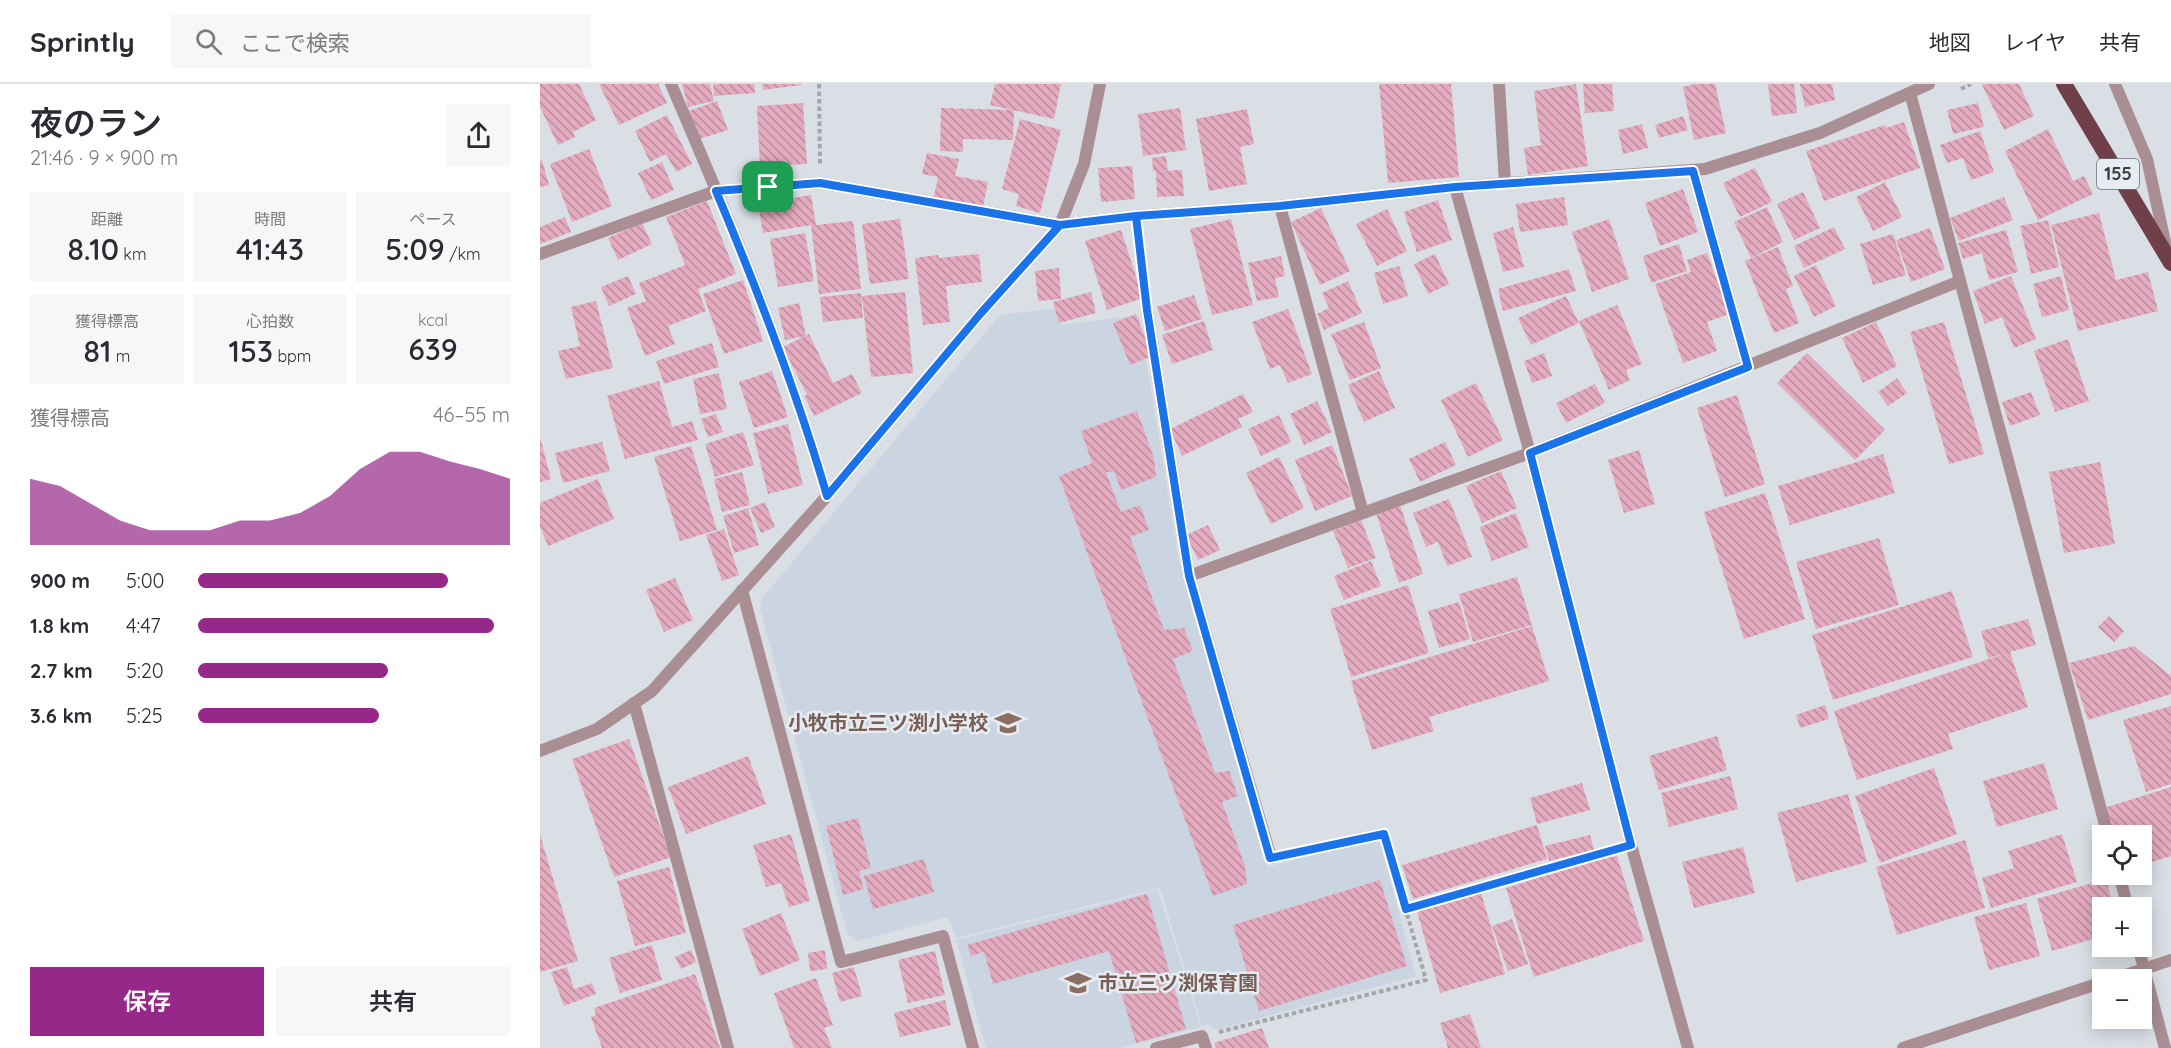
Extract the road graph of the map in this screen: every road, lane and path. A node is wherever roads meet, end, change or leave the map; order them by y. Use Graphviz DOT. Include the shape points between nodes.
graph roads {
  1 [pos="671,84"];
  2 [pos="819,84"];
  3 [pos="1100,84"];
  4 [pos="1499,84"];
  5 [pos="1929,84"];
  6 [pos="1971,84"];
  7 [pos="2064,84"];
  8 [pos="2115,84"];
  9 [pos="1961,89"];
  10 [pos="1910,93"];
  11 [pos="1693,171"];
  12 [pos="820,183"];
  13 [pos="1504,183"];
  14 [pos="1455,187"];
  15 [pos="716,191"];
  16 [pos="1280,206"];
  17 [pos="1136,216"];
  18 [pos="1060,225"];
  19 [pos="540,254"];
  20 [pos="2170,262"];
  21 [pos="1960,281"];
  22 [pos="1147,310"];
  23 [pos="1748,367"];
  24 [pos="1530,453"];
  25 [pos="827,496"];
  26 [pos="1363,513"];
  27 [pos="1189,576"];
  28 [pos="742,590"];
  29 [pos="634,704"];
  30 [pos="540,751"];
  31 [pos="2105,825"];
  32 [pos="1631,845"];
  33 [pos="1270,858"];
  34 [pos="1406,909"];
  35 [pos="2141,957"];
  36 [pos="2171,960"];
  37 [pos="2144,969"];
  38 [pos="2092,986"];
  39 [pos="2152,999"];
  40 [pos="1204,1042"];
  41 [pos="728,1048"];
  42 [pos="973,1048"];
  43 [pos="1156,1048"];
  44 [pos="1688,1048"];
  45 [pos="1903,1048"];
  46 [pos="2165,1048"];
  1 -- 15 [label="street"];
  2 -- 12 [label="path"];
  3 -- 18 [label="street" via="1084,164"];
  4 -- 13 [label="street"];
  5 -- 10 [label="street"];
  6 -- 9 [label="path"];
  7 -- 20 [label="highway, 155"];
  8 -- 20 [label="street" via="2147,159"];
  10 -- 11 [label="street" via="1820,133"];
  10 -- 21 [label="street"];
  11 -- 13 [label="street"];
  11 -- 23 [label="street"];
  12 -- 15 [label="street"];
  12 -- 18 [label="street"];
  13 -- 14 [label="street"];
  14 -- 16 [label="street"];
  14 -- 24 [label="street"];
  15 -- 19 [label="street"];
  15 -- 25 [label="street" via="773,332"];
  16 -- 17 [label="street"];
  16 -- 26 [label="street"];
  17 -- 18 [label="street"];
  17 -- 22 [label="path"];
  18 -- 25 [label="street"];
  21 -- 23 [label="street"];
  21 -- 31 [label="street"];
  22 -- 27 [label="street"];
  23 -- 24 [label="street"];
  24 -- 26 [label="street"];
  24 -- 32 [label="street"];
  25 -- 28 [label="street"];
  26 -- 27 [label="street"];
  27 -- 33 [label="street"];
  28 -- 29 [label="street" via="652,691"];
  28 -- 42 [label="street" via="841,962 943,936"];
  29 -- 30 [label="street" via="597,729"];
  29 -- 41 [label="street"];
  32 -- 34 [label="path"];
  32 -- 44 [label="street"];
  33 -- 34 [label="path" via="1384,834"];
  34 -- 40 [label="path" via="1426,980"];
  35 -- 37 [label="street"];
  36 -- 37 [label="street"];
  38 -- 45 [label="street"];
  39 -- 46 [label="street"];
  40 -- 43 [label="street"];
}
